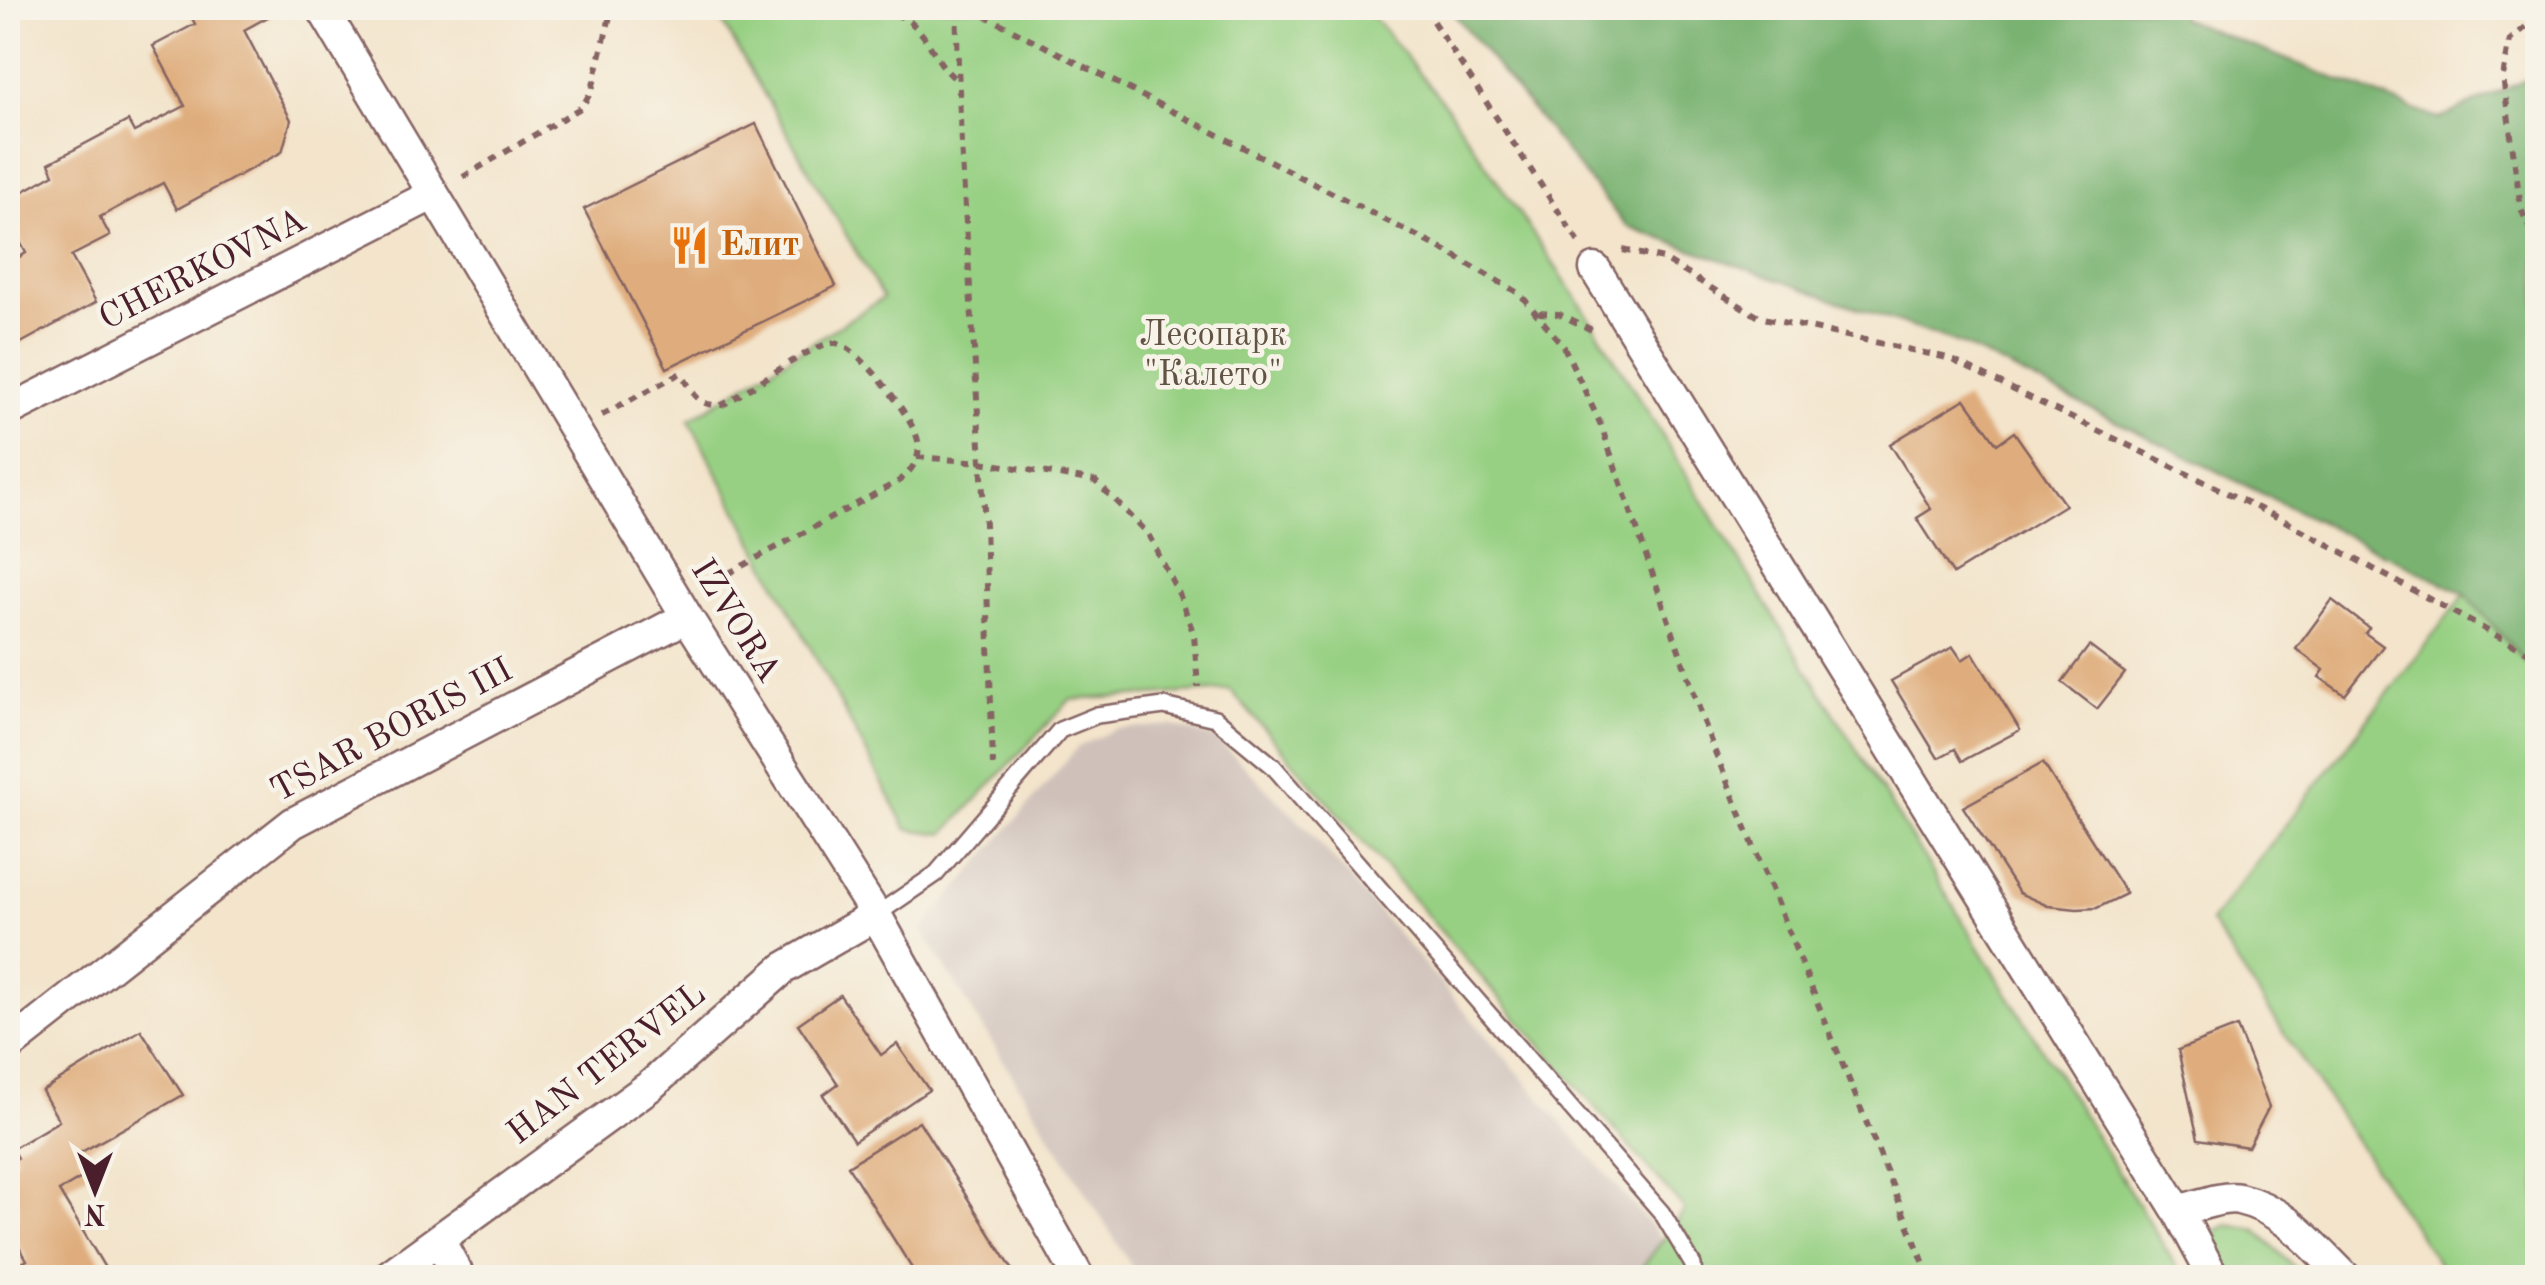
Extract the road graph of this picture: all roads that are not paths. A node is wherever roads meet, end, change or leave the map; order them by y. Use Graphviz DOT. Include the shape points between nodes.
graph roads {
  1 [pos="322,8"];
  2 [pos="432,195"];
  3 [pos="1596,269"];
  4 [pos="8,411"];
  5 [pos="682,609"];
  6 [pos="876,915"];
  7 [pos="8,1047"];
  8 [pos="2178,1211"];
  9 [pos="439,1240"];
  10 [pos="386,1278"];
  11 [pos="460,1278"];
  12 [pos="1079,1278"];
  13 [pos="1694,1278"];
  14 [pos="2214,1278"];
  15 [pos="2346,1278"];
  1 -- 2 [label="street, IZVORA"];
  2 -- 4 [label="street, CHERKOVNA"];
  2 -- 5 [label="street, IZVORA"];
  3 -- 8 [label="street"];
  5 -- 6 [label="street, IZVORA"];
  5 -- 7 [label="street, TSAR BORIS III" via="293,823"];
  6 -- 9 [label="street, HAN TERVEL" via="784,968 650,1086"];
  6 -- 12 [label="street, IZVORA"];
  6 -- 13 [label="lane" via="936,874 1060,730 1097,715 1164,706 1215,718 1272,766 1662,1213"];
  8 -- 14 [label="street"];
  8 -- 15 [label="street" via="2237,1198 2311,1239"];
  9 -- 10 [label="street, HAN TERVEL"];
  9 -- 11 [label="street"];
}
